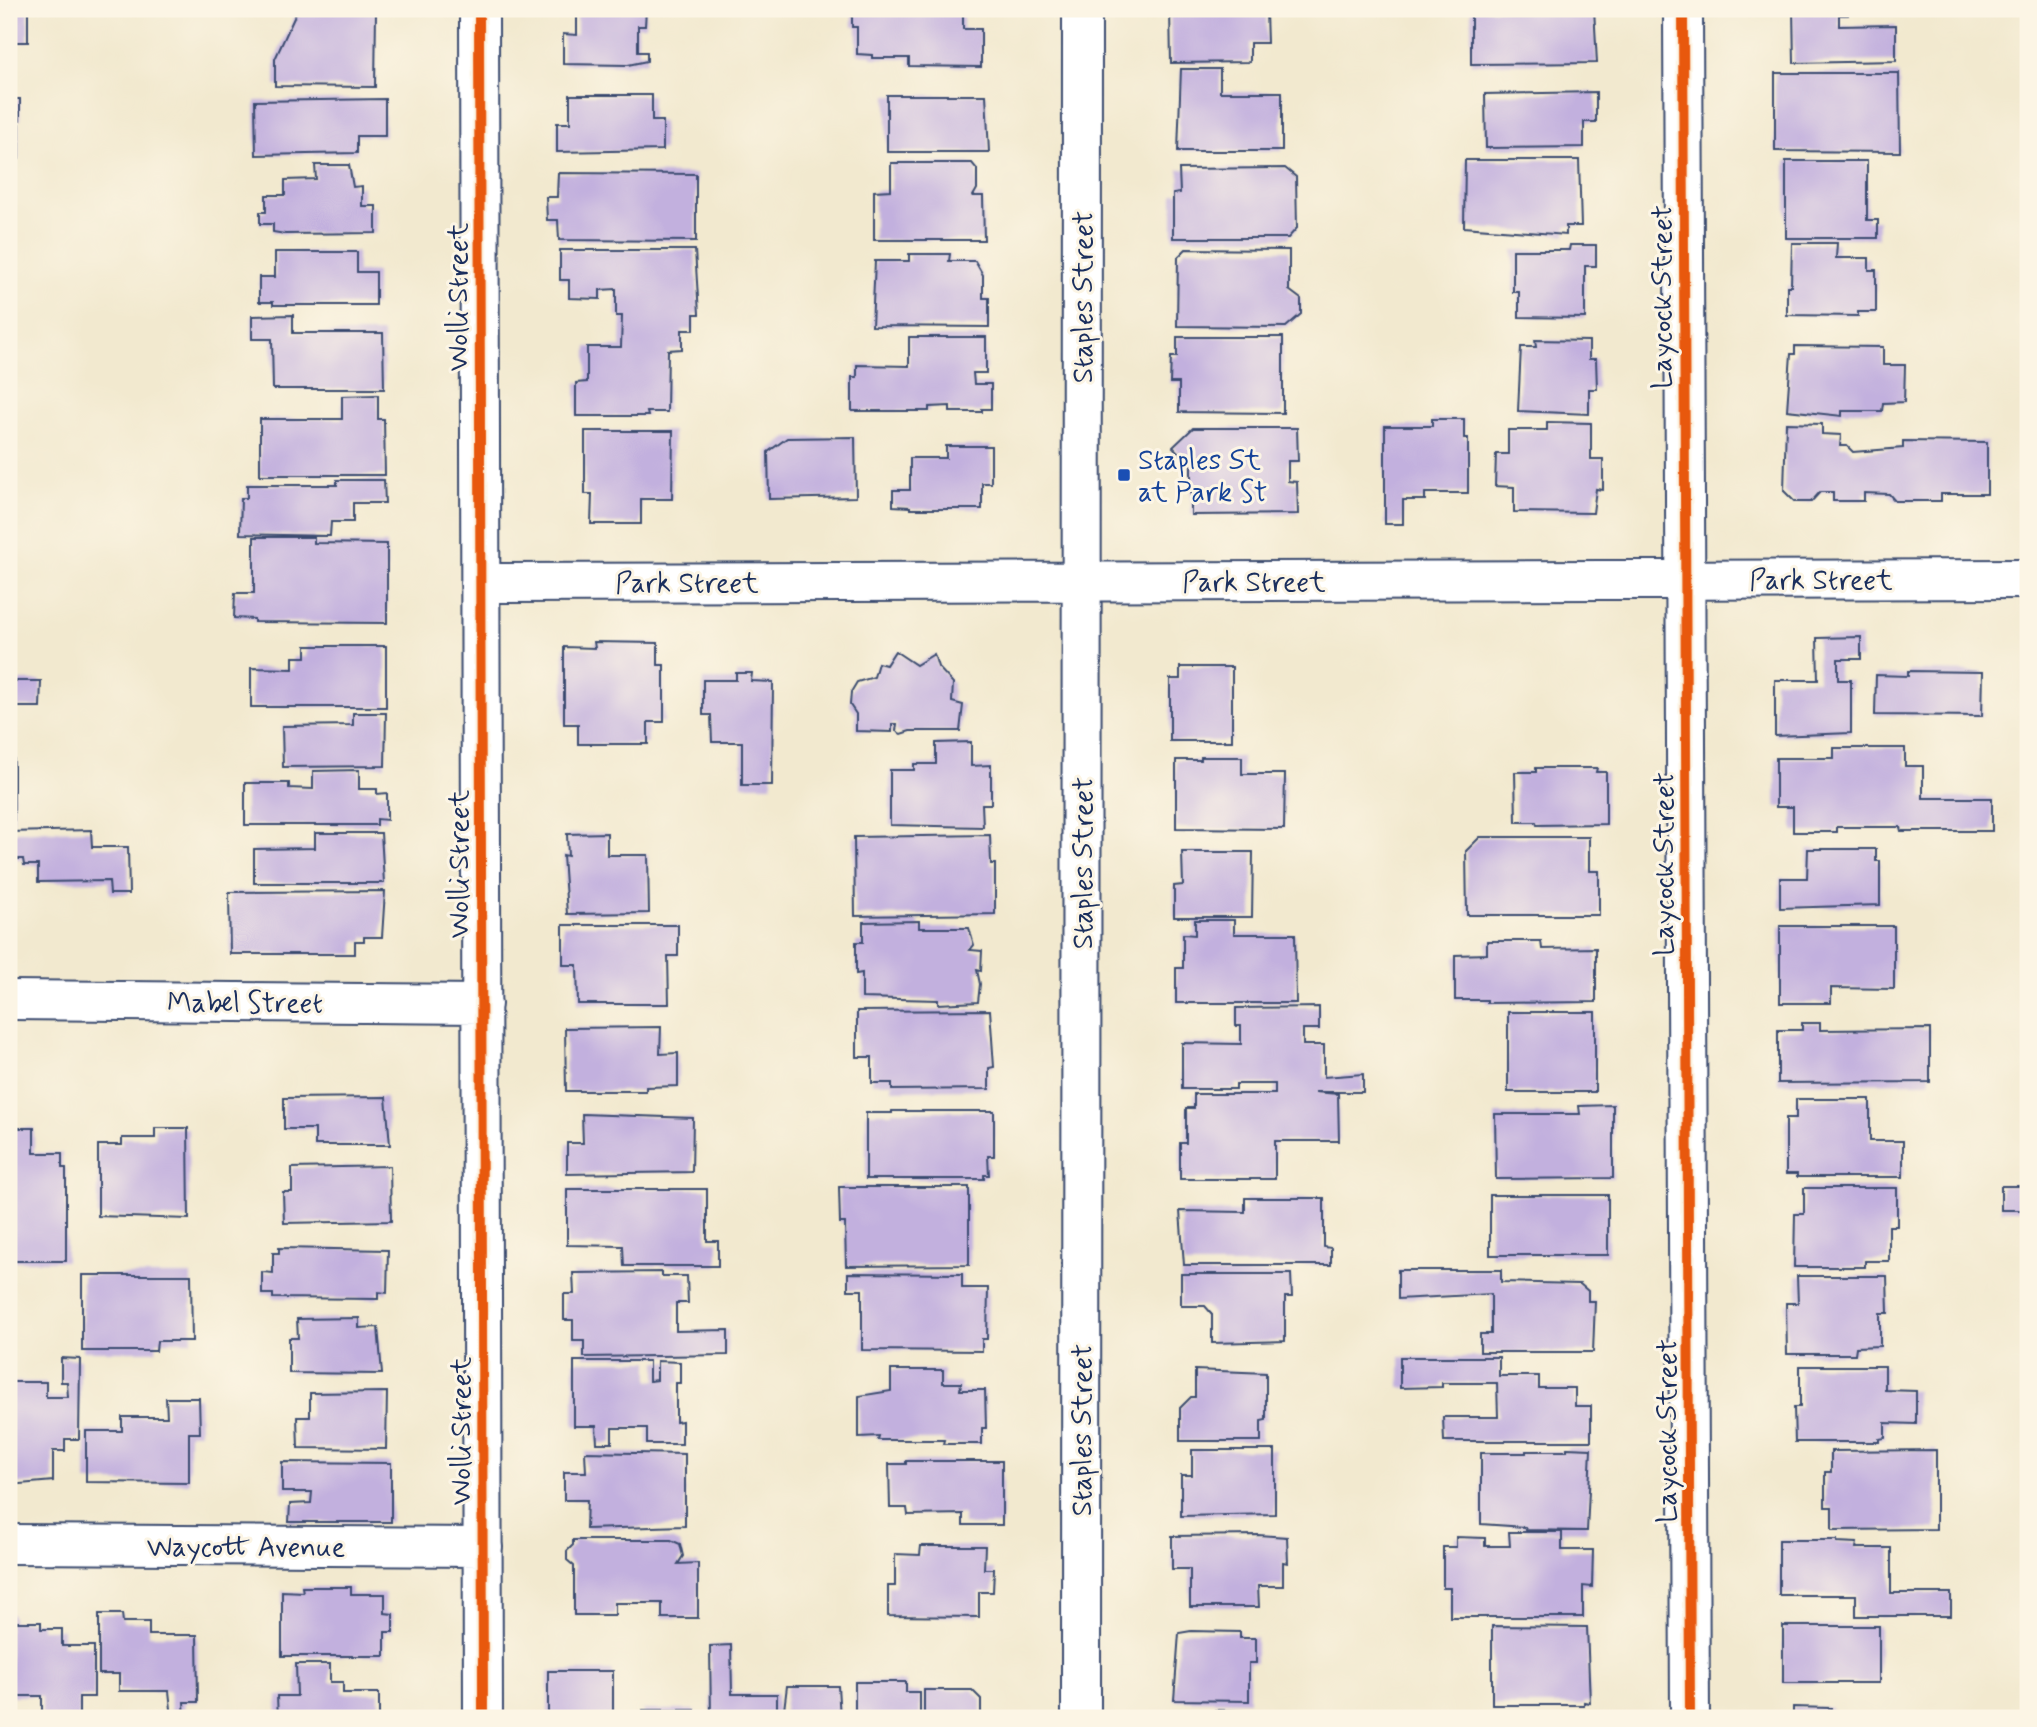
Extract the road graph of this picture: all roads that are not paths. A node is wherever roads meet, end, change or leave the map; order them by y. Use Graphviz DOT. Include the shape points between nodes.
graph roads {
  1 [pos="480,9"];
  2 [pos="1082,9"];
  3 [pos="1683,9"];
  4 [pos="2028,579"];
  5 [pos="1684,580"];
  6 [pos="1082,582"];
  7 [pos="480,583"];
  8 [pos="9,1000"];
  9 [pos="482,1004"];
  10 [pos="9,1544"];
  11 [pos="483,1547"];
  12 [pos="483,1718"];
  13 [pos="1082,1718"];
  14 [pos="1690,1718"];
  1 -- 7 [label="street, Wolli Street"];
  2 -- 6 [label="street, Staples Street"];
  3 -- 5 [label="street, Laycock Street"];
  4 -- 5 [label="street, Park Street"];
  5 -- 6 [label="street, Park Street"];
  5 -- 14 [label="street, Laycock Street"];
  6 -- 7 [label="street, Park Street"];
  6 -- 13 [label="street, Staples Street"];
  7 -- 9 [label="street, Wolli Street"];
  8 -- 9 [label="street, Mabel Street"];
  9 -- 11 [label="street, Wolli Street"];
  10 -- 11 [label="street, Waycott Avenue"];
  11 -- 12 [label="street, Wolli Street"];
}
